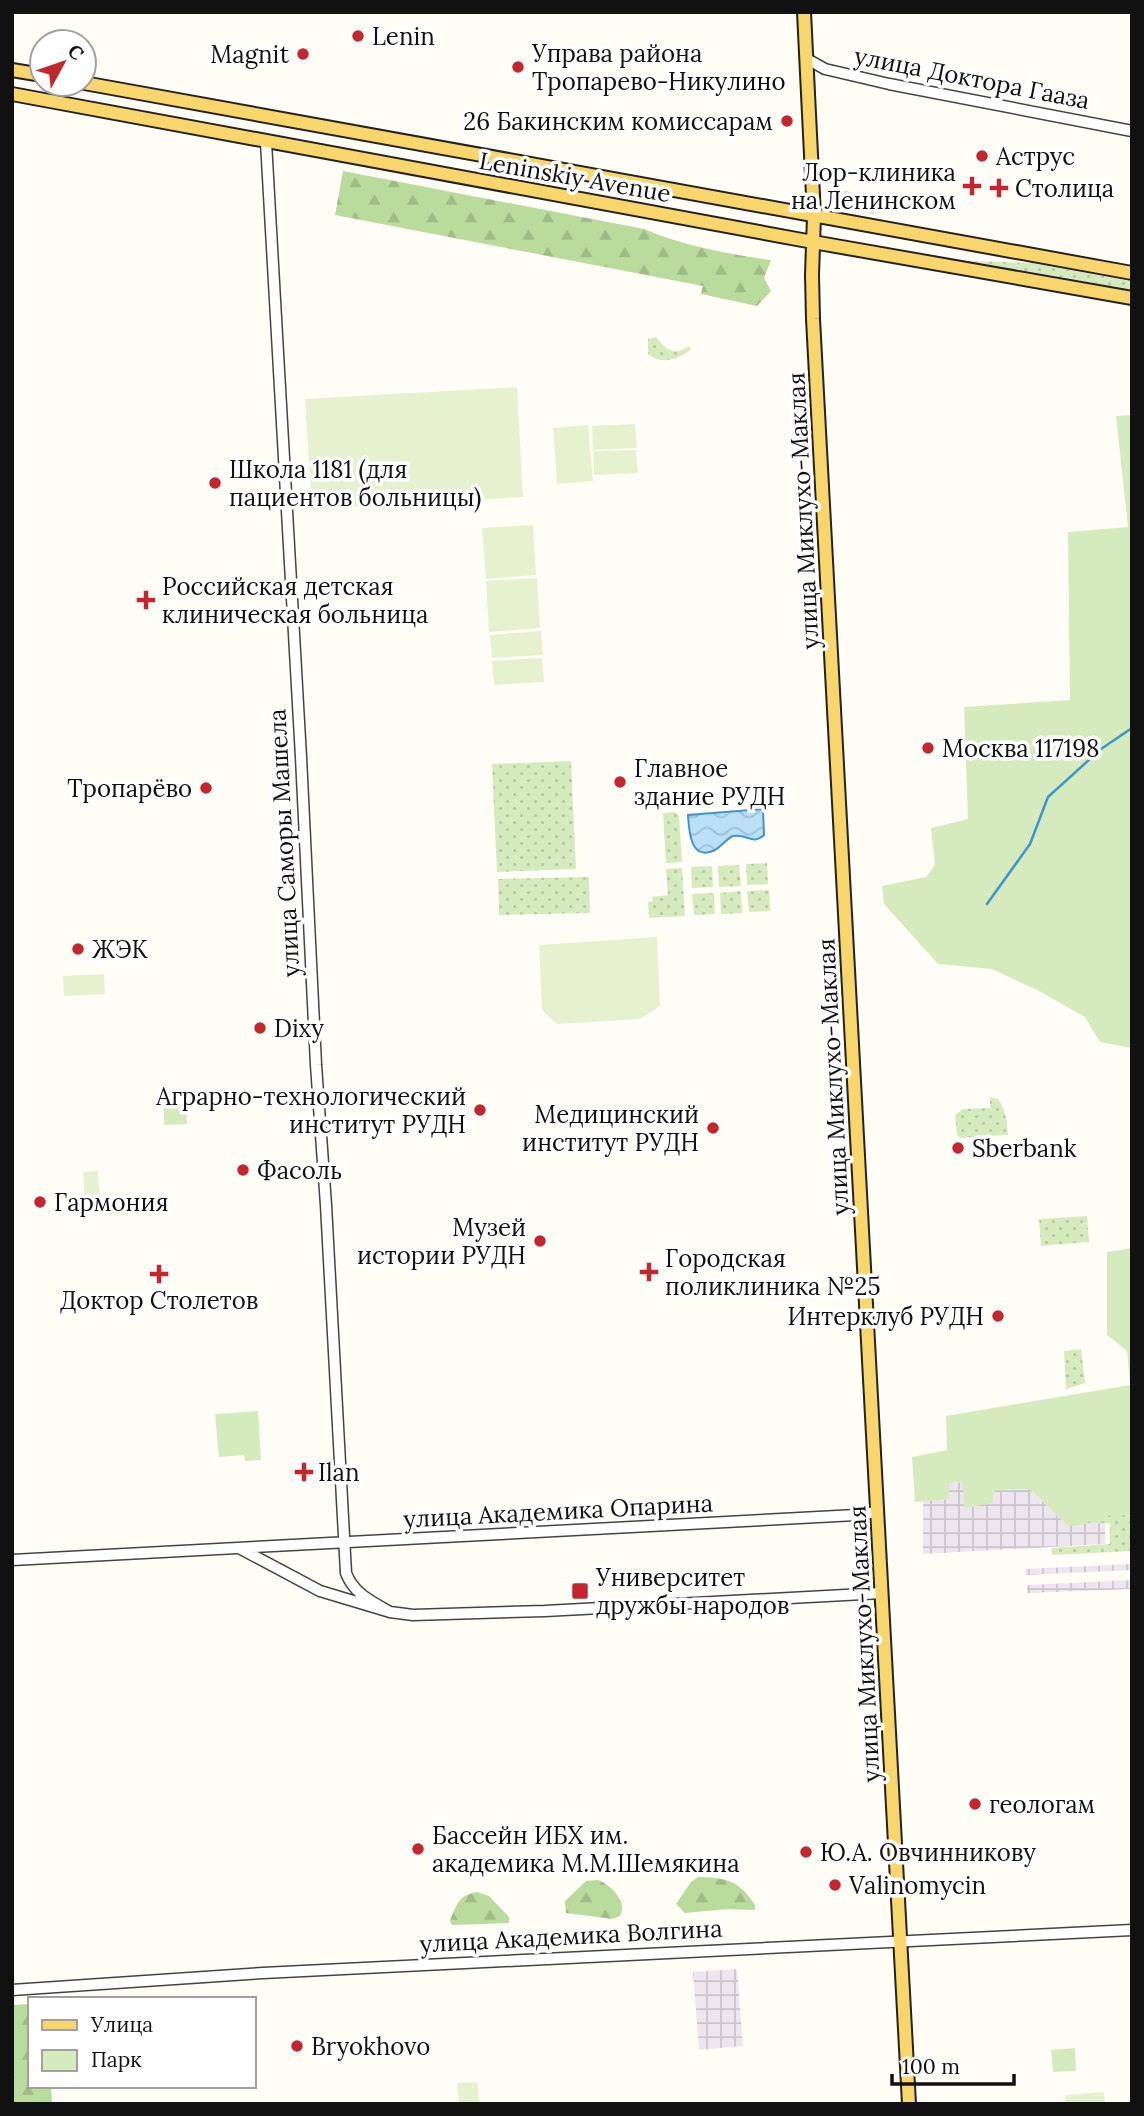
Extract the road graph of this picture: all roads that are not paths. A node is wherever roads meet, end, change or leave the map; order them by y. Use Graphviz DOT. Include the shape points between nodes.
graph roads {
  1 [pos="804,12"];
  2 [pos="807,59"];
  3 [pos="98,86"];
  4 [pos="12,94"];
  5 [pos="1132,131"];
  6 [pos="266,142"];
  7 [pos="814,216"];
  8 [pos="813,242"];
  9 [pos="1132,273"];
  10 [pos="1132,298"];
  11 [pos="877,1512"];
  12 [pos="345,1543"];
  13 [pos="241,1548"];
  14 [pos="12,1560"];
  15 [pos="882,1592"];
  16 [pos="390,1612"];
  17 [pos="1132,1930"];
  18 [pos="901,1940"];
  19 [pos="12,1990"];
  20 [pos="909,2104"];
  1 -- 2 [label="main road, улица Миклухо-Маклая"];
  2 -- 5 [label="street, улица Доктора Гааза" via="825,69 889,85"];
  2 -- 7 [label="main road, улица Миклухо-Маклая"];
  3 -- 7 [label="main road, Leninskiy Avenue"];
  4 -- 6 [label="main road, Leninskiy Avenue"];
  6 -- 8 [label="main road, Leninskiy Avenue"];
  6 -- 12 [label="street, улица Саморы Машела"];
  7 -- 8 [label="main road, улица Миклухо-Маклая"];
  7 -- 9 [label="main road, Leninskiy Avenue"];
  8 -- 10 [label="main road, Leninskiy Avenue"];
  8 -- 11 [label="main road, улица Миклухо-Маклая" via="813,319"];
  11 -- 12 [label="street, улица Академика Опарина"];
  11 -- 15 [label="main road, улица Миклухо-Маклая"];
  12 -- 13 [label="street, улица Академика Опарина"];
  12 -- 16 [label="street, улица Саморы Машела" via="350,1584"];
  13 -- 14 [label="street, улица Академика Опарина"];
  13 -- 16 [label="street" via="320,1591"];
  15 -- 16 [label="street" via="545,1611"];
  15 -- 18 [label="main road, улица Миклухо-Маклая"];
  17 -- 18 [label="street, улица Академика Волгина"];
  18 -- 19 [label="street, улица Академика Волгина"];
  18 -- 20 [label="main road, улица Миклухо-Маклая"];
}
